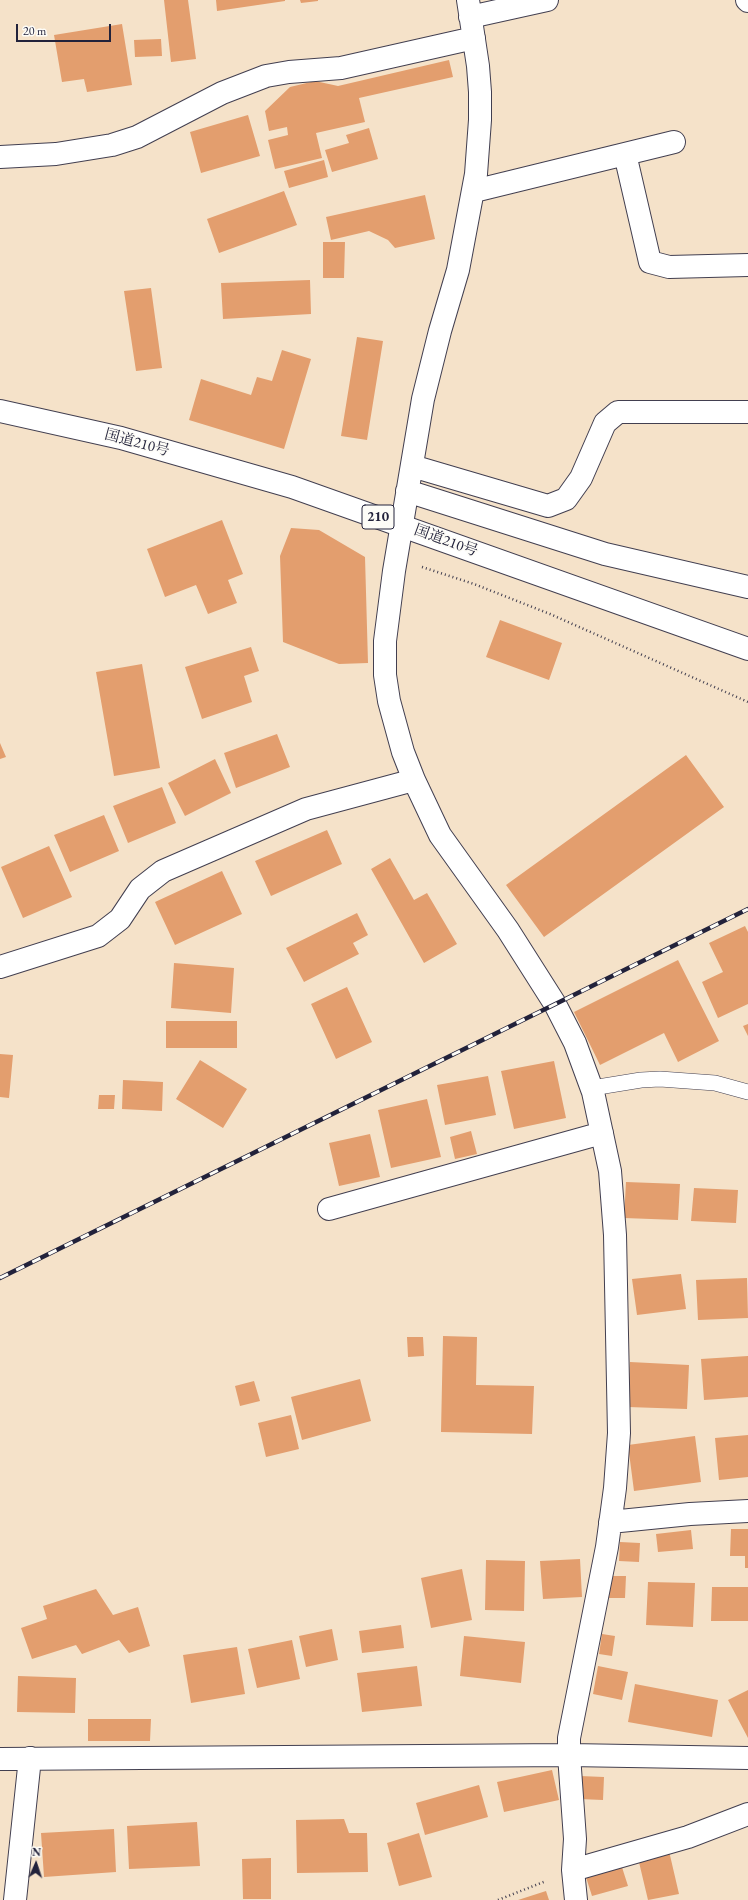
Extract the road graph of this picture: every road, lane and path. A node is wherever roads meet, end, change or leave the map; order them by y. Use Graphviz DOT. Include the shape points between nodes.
graph roads {
  1 [pos="547,0"];
  2 [pos="469,8"];
  3 [pos="474,38"];
  4 [pos="674,142"];
  5 [pos="625,154"];
  6 [pos="0,157"];
  7 [pos="474,191"];
  8 [pos="748,265"];
  9 [pos="0,411"];
  10 [pos="748,412"];
  11 [pos="412,466"];
  12 [pos="407,491"];
  13 [pos="401,525"];
  14 [pos="418,566"];
  15 [pos="748,587"];
  16 [pos="748,649"];
  17 [pos="748,702"];
  18 [pos="414,780"];
  19 [pos="0,967"];
  20 [pos="592,1088"];
  21 [pos="748,1092"];
  22 [pos="602,1134"];
  23 [pos="329,1210"];
  24 [pos="748,1511"];
  25 [pos="610,1522"];
  26 [pos="569,1755"];
  27 [pos="30,1758"];
  28 [pos="748,1758"];
  29 [pos="0,1759"];
  30 [pos="748,1814"];
  31 [pos="573,1870"];
  32 [pos="15,1900"];
  33 [pos="498,1900"];
  34 [pos="576,1900"];
  1 -- 2 [label="main road"];
  2 -- 3 [label="main road"];
  3 -- 6 [label="main road" via="341,68 266,76 222,93 137,137 112,145 56,154"];
  3 -- 7 [label="main road" via="480,120"];
  4 -- 5 [label="main road"];
  5 -- 7 [label="main road"];
  5 -- 8 [label="main road" via="650,262 669,267"];
  7 -- 11 [label="main road" via="458,270 423,399"];
  9 -- 13 [label="main road, 国道210号 / 210" via="121,438 203,461 292,487"];
  10 -- 11 [label="main road" via="618,412 605,423 581,478 566,499 548,506"];
  11 -- 12 [label="main road"];
  12 -- 13 [label="main road"];
  12 -- 15 [label="main road" via="605,554"];
  13 -- 16 [label="main road, 国道210号 / 210"];
  13 -- 18 [label="main road" via="386,641 386,675 392,715"];
  14 -- 17 [label="path" via="474,584 550,614"];
  18 -- 19 [label="main road" via="306,809 163,871 140,889 120,919 98,936"];
  18 -- 20 [label="main road" via="440,835 508,930 555,1004 575,1043"];
  20 -- 21 [label="lane" via="660,1079 716,1083"];
  20 -- 22 [label="main road"];
  22 -- 23 [label="main road"];
  22 -- 25 [label="main road" via="606,1143 610,1171 615,1242 619,1433"];
  24 -- 25 [label="main road"];
  25 -- 26 [label="main road"];
  26 -- 27 [label="main road"];
  26 -- 28 [label="main road"];
  26 -- 31 [label="main road" via="575,1839"];
  27 -- 29 [label="main road"];
  27 -- 32 [label="main road"];
  30 -- 31 [label="main road" via="688,1837"];
  31 -- 33 [label="path"];
  31 -- 34 [label="main road"];
}
